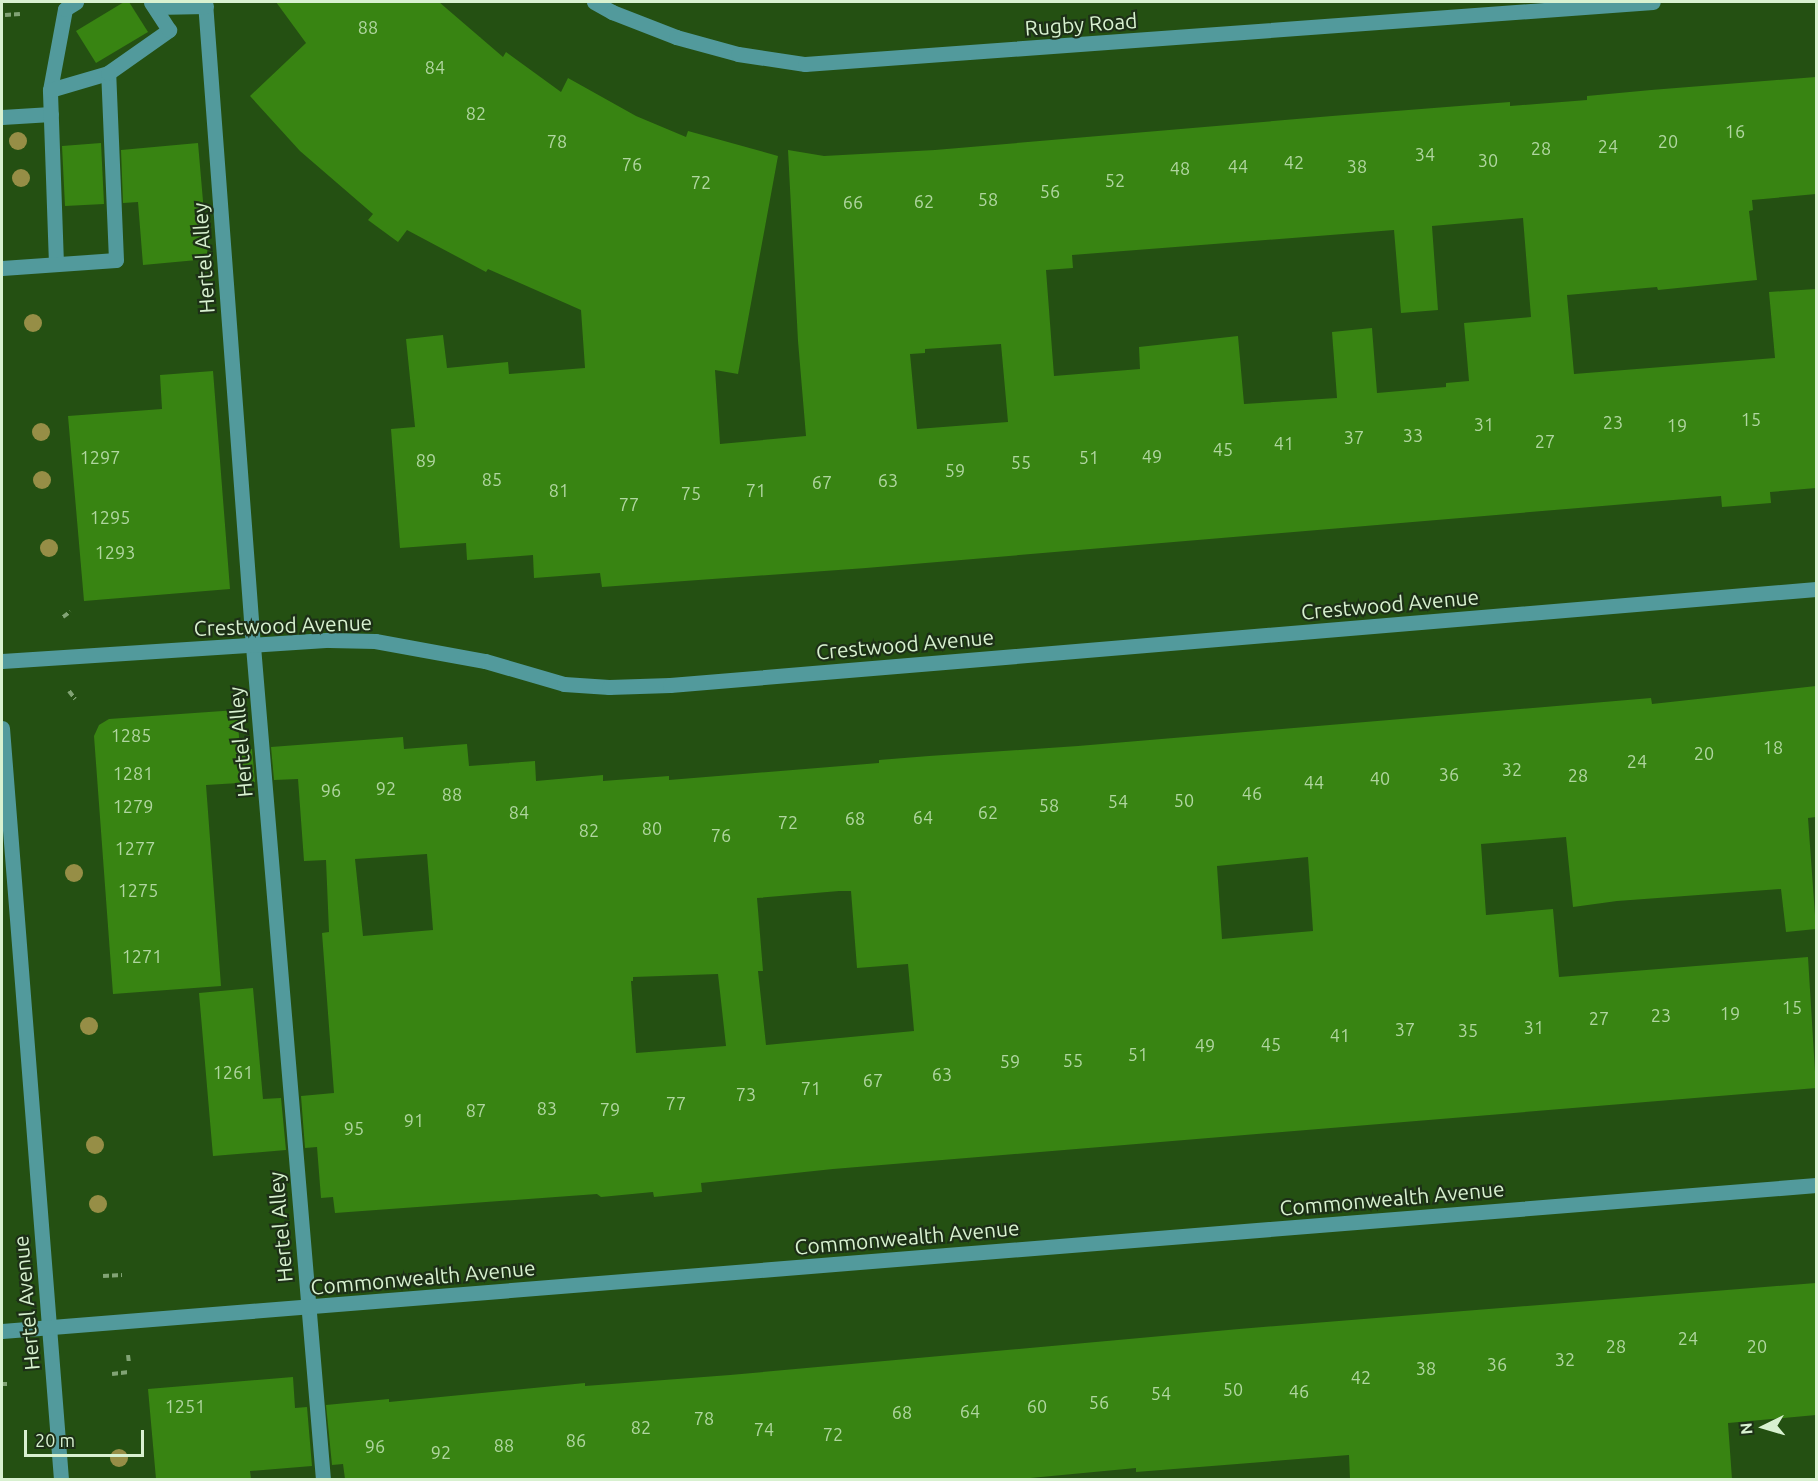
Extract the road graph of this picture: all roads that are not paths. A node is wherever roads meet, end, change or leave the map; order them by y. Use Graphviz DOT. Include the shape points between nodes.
graph roads {
  1 [pos="76,2"];
  2 [pos="594,2"];
  3 [pos="1653,2"];
  4 [pos="153,4"];
  5 [pos="206,4"];
  6 [pos="108,73"];
  7 [pos="50,90"];
  8 [pos="51,114"];
  9 [pos="2,117"];
  10 [pos="56,264"];
  11 [pos="2,268"];
  12 [pos="1816,589"];
  13 [pos="253,646"];
  14 [pos="2,661"];
  15 [pos="2,728"];
  16 [pos="4,799"];
  17 [pos="1816,1185"];
  18 [pos="308,1307"];
  19 [pos="49,1328"];
  20 [pos="2,1331"];
  21 [pos="61,1479"];
  22 [pos="322,1479"];
  1 -- 7 [label="street" via="64,9"];
  2 -- 3 [label="street, Rugby Road" via="676,37 738,54 805,64"];
  4 -- 5 [label="street"];
  4 -- 6 [label="street" via="169,30"];
  5 -- 13 [label="street, Hertel Alley"];
  6 -- 7 [label="street"];
  6 -- 10 [label="street" via="116,260"];
  7 -- 8 [label="street"];
  8 -- 9 [label="street"];
  8 -- 10 [label="street"];
  10 -- 11 [label="street"];
  12 -- 13 [label="street, Crestwood Avenue" via="670,685 564,684 485,661 375,641"];
  13 -- 14 [label="street, Crestwood Avenue"];
  13 -- 18 [label="street, Hertel Alley"];
  15 -- 16 [label="street, Hertel Avenue"];
  16 -- 19 [label="street, Hertel Avenue"];
  17 -- 18 [label="street, Commonwealth Avenue"];
  18 -- 19 [label="street, Commonwealth Avenue"];
  18 -- 22 [label="street, Hertel Alley"];
  19 -- 20 [label="street, Commonwealth Avenue"];
  19 -- 21 [label="street, Hertel Avenue"];
}
